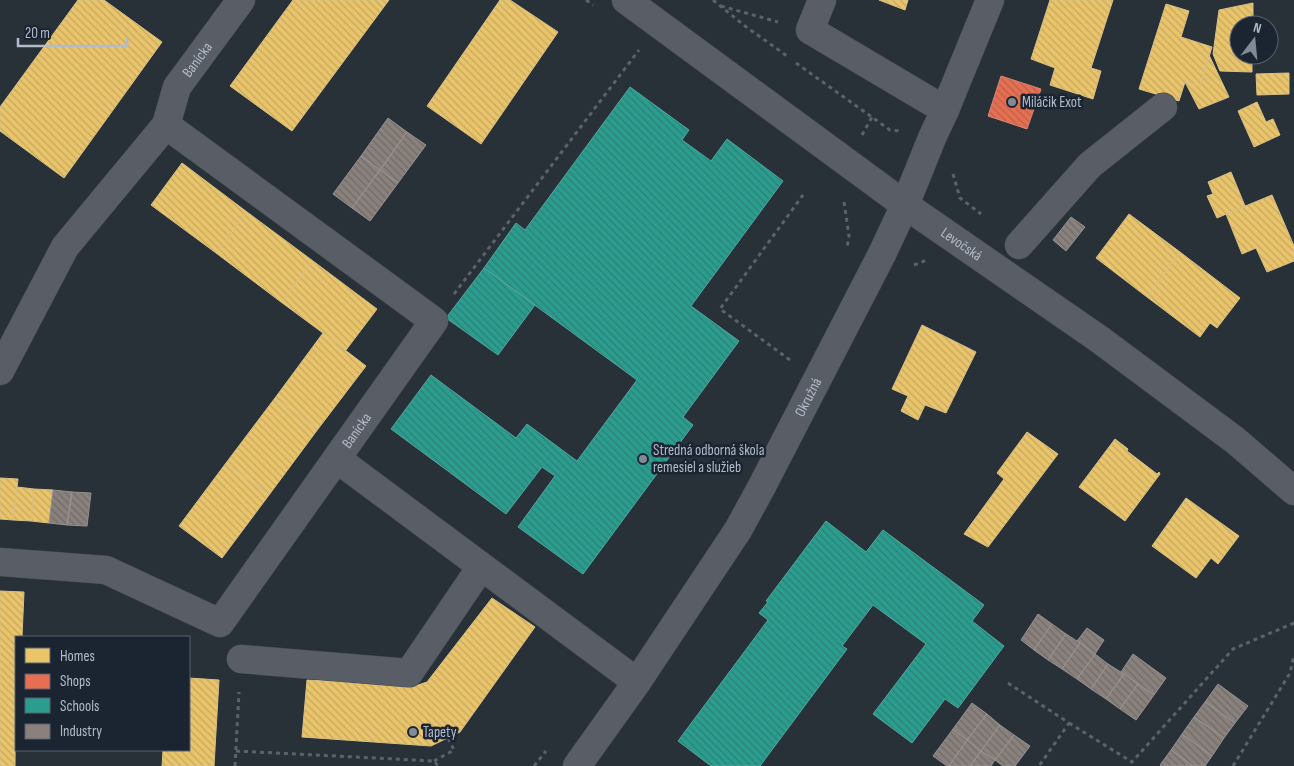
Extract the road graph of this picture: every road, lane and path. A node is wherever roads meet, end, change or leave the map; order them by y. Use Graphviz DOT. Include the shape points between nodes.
graph roads {
  1 [pos="241,0"];
  2 [pos="586,0"];
  3 [pos="626,0"];
  4 [pos="822,0"];
  5 [pos="990,0"];
  6 [pos="720,6"];
  7 [pos="598,9"];
  8 [pos="810,30"];
  9 [pos="639,50"];
  10 [pos="1163,107"];
  11 [pos="945,110"];
  12 [pos="872,117"];
  13 [pos="166,125"];
  14 [pos="862,135"];
  15 [pos="953,171"];
  16 [pos="803,195"];
  17 [pos="844,201"];
  18 [pos="905,205"];
  19 [pos="1019,245"];
  20 [pos="846,252"];
  21 [pos="931,258"];
  22 [pos="907,268"];
  23 [pos="434,321"];
  24 [pos="792,362"];
  25 [pos="0,371"];
  26 [pos="337,459"];
  27 [pos="1294,491"];
  28 [pos="0,562"];
  29 [pos="481,567"];
  30 [pos="1294,623"];
  31 [pos="1294,655"];
  32 [pos="241,659"];
  33 [pos="637,682"];
  34 [pos="1008,683"];
  35 [pos="1069,723"];
  36 [pos="448,738"];
  37 [pos="546,750"];
  38 [pos="236,751"];
  39 [pos="434,761"];
  40 [pos="584,764"];
  41 [pos="438,766"];
  42 [pos="534,766"];
  43 [pos="1039,766"];
  44 [pos="1233,766"];
  1 -- 13 [label="street, Banícka" via="176,87"];
  2 -- 7 [label="path"];
  3 -- 18 [label="street, Levočská"];
  4 -- 8 [label="street"];
  5 -- 11 [label="street, Okružná"];
  6 -- 8 [label="path"];
  8 -- 11 [label="street"];
  9 -- 23 [label="path"];
  10 -- 19 [label="street" via="1090,165"];
  11 -- 18 [label="street, Okružná"];
  12 -- 14 [label="path"];
  13 -- 23 [label="street"];
  13 -- 25 [label="street, Banícka" via="65,247"];
  15 -- 19 [label="path" via="960,198"];
  16 -- 24 [label="path" via="720,310"];
  17 -- 20 [label="path" via="849,236"];
  18 -- 27 [label="street, Levočská" via="1106,345 1236,441"];
  18 -- 33 [label="street, Okružná" via="738,530"];
  21 -- 22 [label="path"];
  23 -- 26 [label="street, Banícka"];
  26 -- 28 [label="street, Banícka" via="220,623 106,570"];
  26 -- 29 [label="street"];
  29 -- 32 [label="street" via="409,673"];
  29 -- 33 [label="street"];
  30 -- 35 [label="path" via="1233,650 1132,762"];
  31 -- 44 [label="path" via="1290,673"];
  33 -- 40 [label="street, Okružná"];
  34 -- 35 [label="path"];
  35 -- 43 [label="path"];
  36 -- 39 [label="path" via="454,750"];
  37 -- 42 [label="path"];
  38 -- 39 [label="path"];
  39 -- 41 [label="path"];
}
